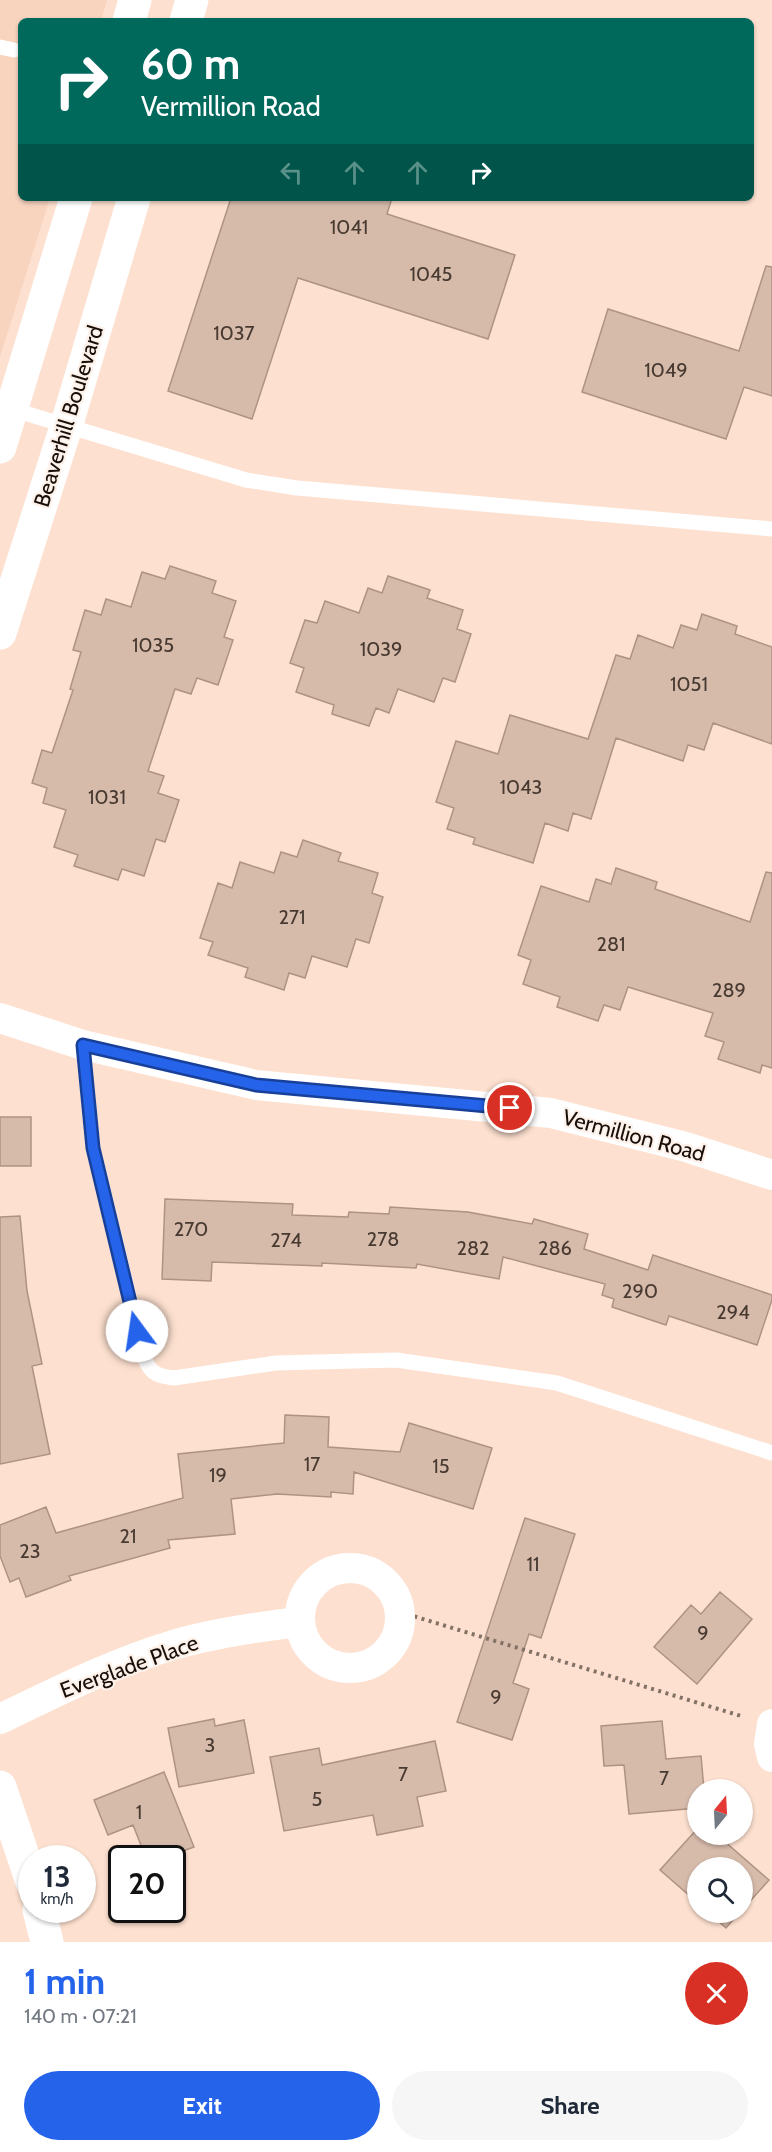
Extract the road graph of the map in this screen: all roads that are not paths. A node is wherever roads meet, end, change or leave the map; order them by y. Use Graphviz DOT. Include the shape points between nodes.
graph roads {
  1 [pos="135,0"];
  2 [pos="192,0"];
  3 [pos="130,18"];
  4 [pos="187,18"];
  5 [pos="75,201"];
  6 [pos="133,201"];
  7 [pos="6,408"];
  8 [pos="66,427"];
  9 [pos="0,447"];
  10 [pos="772,529"];
  11 [pos="0,633"];
  12 [pos="0,1018"];
  13 [pos="83,1045"];
  14 [pos="772,1175"];
  15 [pos="772,1453"];
  16 [pos="299,1622"];
  17 [pos="0,1719"];
  18 [pos="772,1725"];
  19 [pos="772,1757"];
  20 [pos="0,1787"];
  21 [pos="20,1845"];
  22 [pos="42,1923"];
  23 [pos="47,1942"];
  1 -- 3 [label="street"];
  2 -- 4 [label="street"];
  5 -- 7 [label="street"];
  6 -- 8 [label="street, Beaverhill Boulevard"];
  7 -- 8 [label="lane"];
  7 -- 9 [label="street"];
  8 -- 10 [label="lane" via="246,480 297,488"];
  8 -- 11 [label="street, Beaverhill Boulevard"];
  12 -- 13 [label="street, Vermillion Road"];
  13 -- 14 [label="street, Vermillion Road" via="256,1085 551,1113 686,1147"];
  13 -- 15 [label="lane" via="93,1148 143,1354 148,1369 159,1377 276,1363 396,1360 557,1383"];
  16 -- 16 [label="street" via="308,1589 320,1577 353,1568 384,1581 395,1595 400,1612 400,1628 384,1656 355,1669 339,1668 318,1657 303,1638"];
  16 -- 17 [label="street, Everglade Place" via="173,1645 84,1679"];
  18 -- 19 [label="street"];
  20 -- 21 [label="street"];
  22 -- 23 [label="street"];
}
